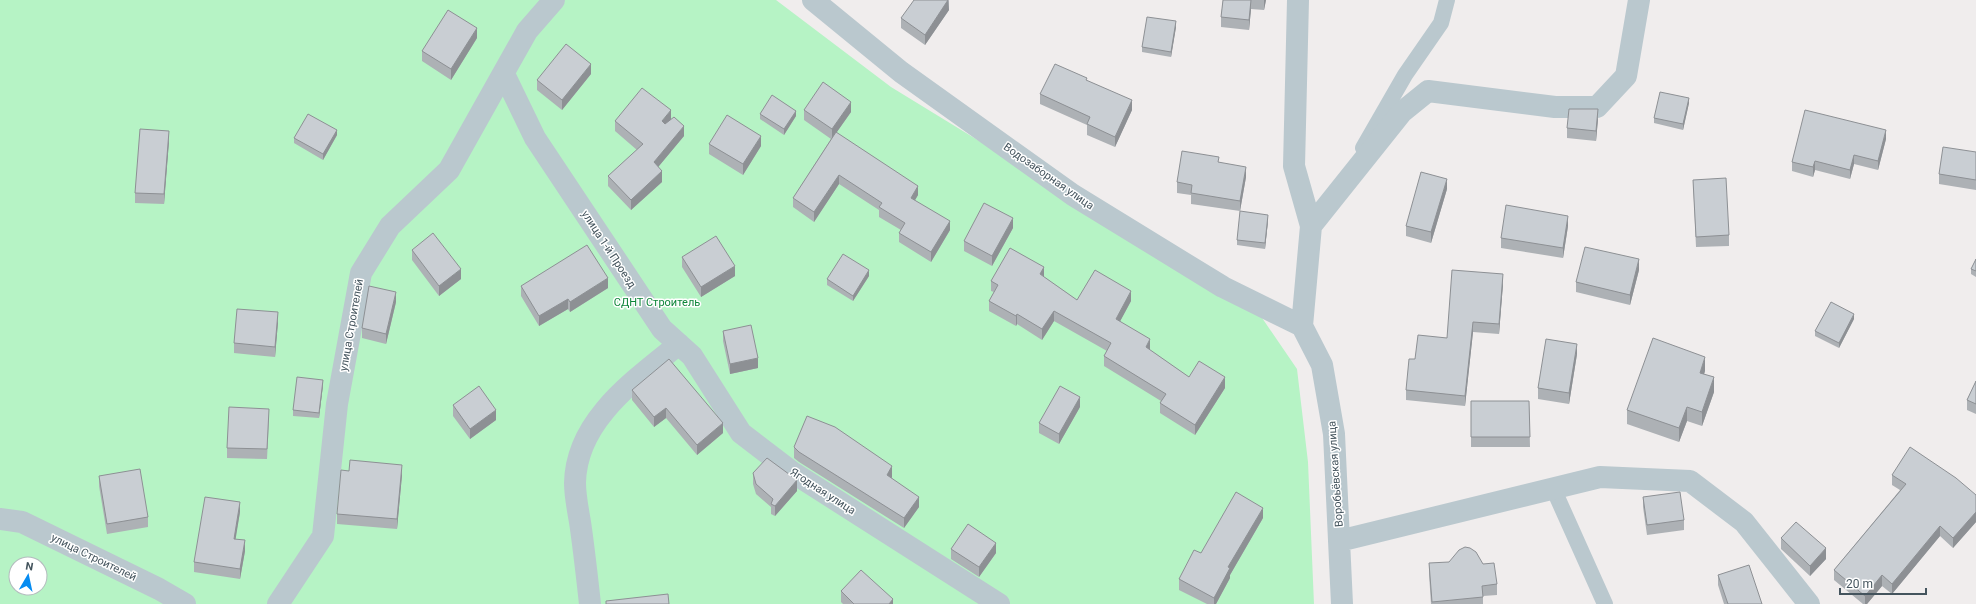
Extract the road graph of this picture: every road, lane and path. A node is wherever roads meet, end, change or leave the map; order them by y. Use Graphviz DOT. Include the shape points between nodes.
graph roads {
  1 [pos="554,0"];
  2 [pos="813,0"];
  3 [pos="1298,0"];
  4 [pos="1447,0"];
  5 [pos="1640,0"];
  6 [pos="504,74"];
  7 [pos="1340,189"];
  8 [pos="1311,226"];
  9 [pos="1302,326"];
  10 [pos="679,344"];
  11 [pos="1553,488"];
  12 [pos="0,519"];
  13 [pos="1339,541"];
  14 [pos="184,604"];
  15 [pos="278,604"];
  16 [pos="590,604"];
  17 [pos="999,604"];
  18 [pos="1342,604"];
  19 [pos="1605,604"];
  20 [pos="1809,604"];
  1 -- 6 [label="street, улица Строителей" via="527,31"];
  2 -- 9 [label="street, Водозаборная улица" via="901,72 1073,195 1223,287"];
  3 -- 8 [label="street" via="1294,166"];
  4 -- 7 [label="lane" via="1440,23 1405,75"];
  5 -- 7 [label="street" via="1626,76 1597,107 1555,107 1428,91 1402,112"];
  6 -- 10 [label="street, улица 1-й Проезд" via="535,138 662,329"];
  6 -- 15 [label="street, улица Строителей" via="449,170 390,226 361,273 337,404 323,536"];
  7 -- 8 [label="street"];
  8 -- 9 [label="street"];
  9 -- 13 [label="street, Воробьёвская улица" via="1322,366 1333,426"];
  10 -- 16 [label="street" via="623,390 601,415 585,442 578,461 575,484"];
  10 -- 17 [label="street, Ягодная улица" via="692,356 741,433 792,472"];
  11 -- 13 [label="street"];
  11 -- 19 [label="lane"];
  11 -- 20 [label="street" via="1600,477 1690,481 1744,522"];
  12 -- 14 [label="street, улица Строителей" via="22,522 159,588"];
  13 -- 18 [label="street, Воробьёвская улица"];
}
